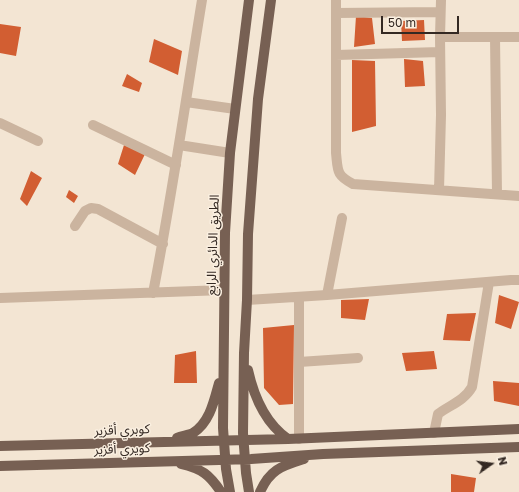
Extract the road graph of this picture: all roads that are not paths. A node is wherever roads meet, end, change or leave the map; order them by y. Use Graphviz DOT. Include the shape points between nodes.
graph roads {
  1 [pos="202,0"];
  2 [pos="249,0"];
  3 [pos="271,0"];
  4 [pos="336,0"];
  5 [pos="441,0"];
  6 [pos="440,12"];
  7 [pos="336,13"];
  8 [pos="440,37"];
  9 [pos="495,37"];
  10 [pos="519,37"];
  11 [pos="440,52"];
  12 [pos="336,55"];
  13 [pos="186,102"];
  14 [pos="235,109"];
  15 [pos="0,123"];
  16 [pos="93,125"];
  17 [pos="38,141"];
  18 [pos="179,145"];
  19 [pos="230,153"];
  20 [pos="176,165"];
  21 [pos="439,190"];
  22 [pos="497,194"];
  23 [pos="519,196"];
  24 [pos="342,218"];
  25 [pos="75,226"];
  26 [pos="163,244"];
  27 [pos="519,280"];
  28 [pos="488,282"];
  29 [pos="224,290"];
  30 [pos="153,293"];
  31 [pos="327,295"];
  32 [pos="299,297"];
  33 [pos="0,298"];
  34 [pos="247,300"];
  35 [pos="244,353"];
  36 [pos="358,358"];
  37 [pos="299,362"];
  38 [pos="223,364"];
  39 [pos="519,430"];
  40 [pos="434,433"];
  41 [pos="288,439"];
  42 [pos="299,439"];
  43 [pos="224,440"];
  44 [pos="244,440"];
  45 [pos="156,442"];
  46 [pos="0,446"];
  47 [pos="519,448"];
  48 [pos="323,454"];
  49 [pos="245,459"];
  50 [pos="225,460"];
  51 [pos="157,462"];
  52 [pos="0,466"];
  53 [pos="221,492"];
  54 [pos="230,492"];
  55 [pos="249,492"];
  56 [pos="260,492"];
  1 -- 13 [label="street"];
  2 -- 14 [label="main road, الطريق الدائري الرابع"];
  3 -- 34 [label="main road" via="258,99 248,234"];
  4 -- 7 [label="street"];
  5 -- 6 [label="street"];
  6 -- 7 [label="street"];
  6 -- 8 [label="street"];
  7 -- 12 [label="street"];
  8 -- 9 [label="street"];
  8 -- 11 [label="street"];
  9 -- 10 [label="street"];
  9 -- 22 [label="street"];
  11 -- 12 [label="street"];
  11 -- 21 [label="street"];
  12 -- 21 [label="street" via="336,153 340,175 353,184"];
  13 -- 14 [label="street"];
  13 -- 18 [label="street"];
  14 -- 19 [label="main road, الطريق الدائري الرابع"];
  15 -- 17 [label="street"];
  16 -- 20 [label="street"];
  18 -- 19 [label="street"];
  18 -- 20 [label="street"];
  19 -- 29 [label="main road, الطريق الدائري الرابع"];
  20 -- 26 [label="street"];
  21 -- 22 [label="street"];
  22 -- 23 [label="street"];
  24 -- 31 [label="street"];
  25 -- 26 [label="street" via="85,211 91,208 98,209"];
  26 -- 30 [label="street"];
  27 -- 28 [label="street"];
  28 -- 31 [label="street"];
  28 -- 40 [label="street" via="472,387 465,397 438,414"];
  29 -- 30 [label="street"];
  29 -- 38 [label="main road, الطريق الدائري الرابع"];
  30 -- 33 [label="street"];
  31 -- 32 [label="street"];
  32 -- 34 [label="street"];
  32 -- 37 [label="street"];
  34 -- 35 [label="main road"];
  35 -- 41 [label="main road" via="251,383 262,409 280,434"];
  35 -- 44 [label="main road"];
  36 -- 37 [label="street"];
  37 -- 42 [label="street"];
  38 -- 43 [label="main road, الطريق الدائري الرابع"];
  38 -- 45 [label="main road" via="211,411 202,425 192,433"];
  39 -- 40 [label="main road, كوبري أقزير"];
  40 -- 42 [label="main road, كوبري أقزير"];
  41 -- 42 [label="main road, كوبري أقزير"];
  41 -- 44 [label="main road, كوبري أقزير"];
  43 -- 44 [label="main road, كوبري أقزير"];
  43 -- 45 [label="main road, كوبري أقزير"];
  43 -- 50 [label="main road, الطريق الدائري الرابع"];
  44 -- 49 [label="main road"];
  45 -- 46 [label="main road, كوبري أقزير"];
  47 -- 48 [label="main road"];
  48 -- 49 [label="main road, كويري أقزير"];
  48 -- 56 [label="main road" via="274,471"];
  49 -- 50 [label="main road, كويري أقزير"];
  49 -- 55 [label="main road"];
  50 -- 51 [label="main road, كويري أقزير"];
  50 -- 54 [label="main road, الطريق الدائري الرابع"];
  51 -- 52 [label="main road, كويري أقزير"];
  51 -- 53 [label="main road" via="194,467 205,473"];
}
